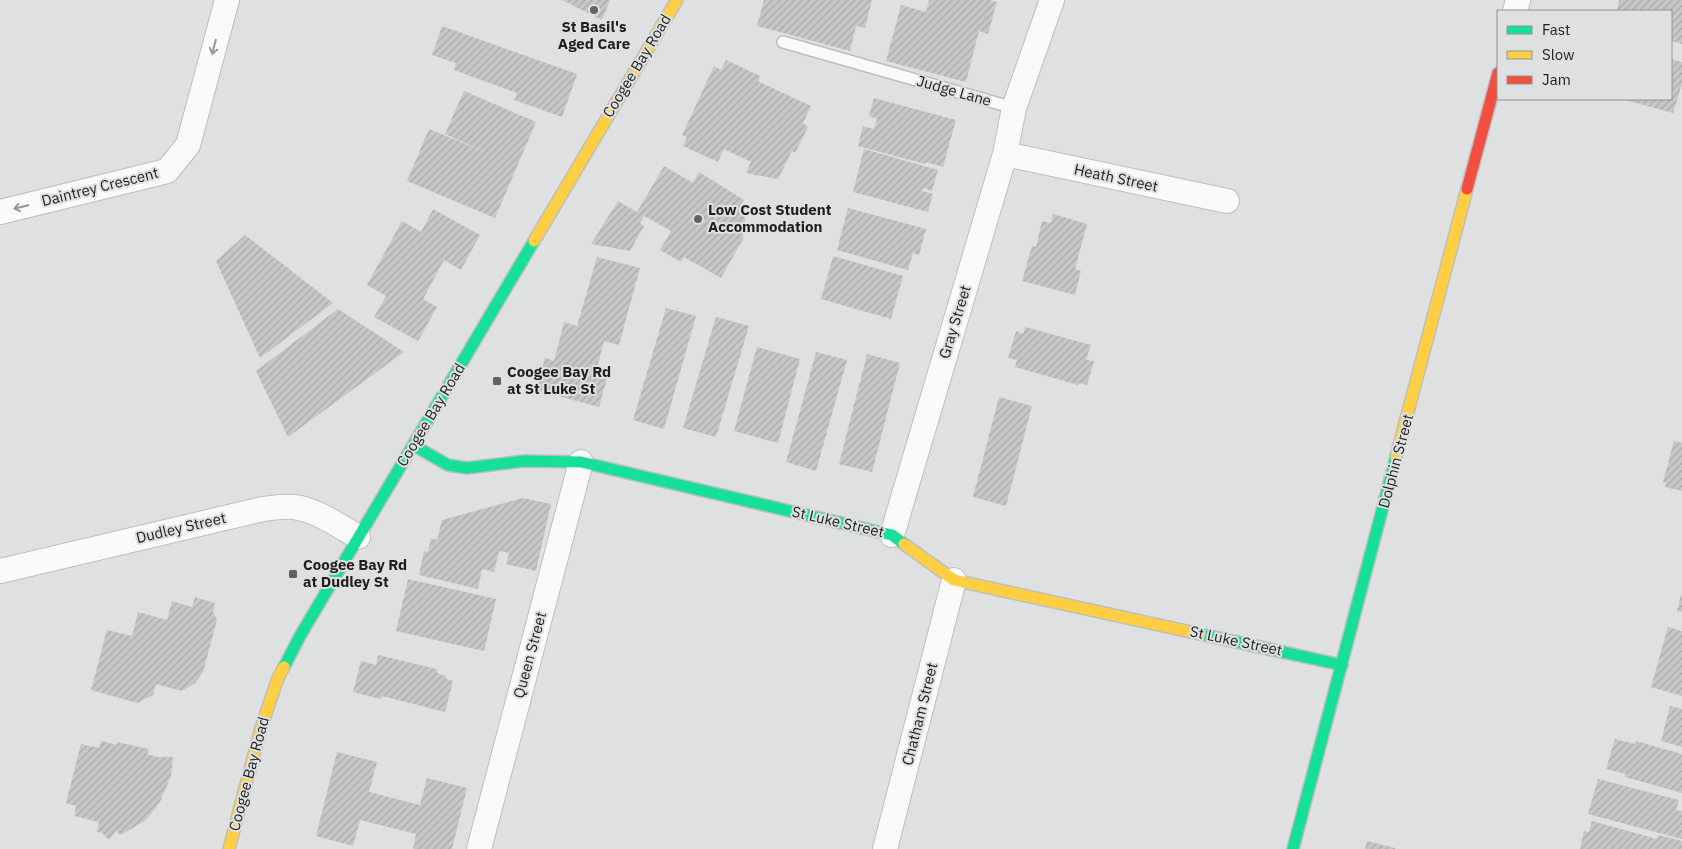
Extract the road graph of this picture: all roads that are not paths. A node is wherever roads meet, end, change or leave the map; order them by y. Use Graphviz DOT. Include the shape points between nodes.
graph roads {
  1 [pos="226,0"];
  2 [pos="677,0"];
  3 [pos="1052,0"];
  4 [pos="783,42"];
  5 [pos="1497,77"];
  6 [pos="1014,108"];
  7 [pos="1005,154"];
  8 [pos="1227,201"];
  9 [pos="0,212"];
  10 [pos="413,445"];
  11 [pos="581,462"];
  12 [pos="892,535"];
  13 [pos="358,537"];
  14 [pos="0,571"];
  15 [pos="954,580"];
  16 [pos="1342,665"];
  17 [pos="229,849"];
  18 [pos="479,849"];
  19 [pos="885,849"];
  20 [pos="1293,849"];
  1 -- 9 [label="street, Daintrey Crescent, one-way" via="188,145 167,171"];
  2 -- 10 [label="street, Coogee Bay Road"];
  3 -- 6 [label="street"];
  4 -- 6 [label="lane, Judge Lane"];
  5 -- 16 [label="street, Dolphin Street"];
  6 -- 7 [label="street, Gray Street"];
  7 -- 8 [label="street, Heath Street"];
  7 -- 12 [label="street, Gray Street"];
  10 -- 11 [label="street, St Luke Street" via="448,465 466,468 524,461"];
  10 -- 13 [label="street, Coogee Bay Road"];
  11 -- 12 [label="street, St Luke Street"];
  11 -- 18 [label="street, Queen Street"];
  12 -- 15 [label="street, St Luke Street"];
  13 -- 14 [label="street, Dudley Street" via="312,512 296,507 279,507"];
  13 -- 17 [label="street, Coogee Bay Road" via="278,678 261,728"];
  15 -- 16 [label="street, St Luke Street"];
  15 -- 19 [label="street, Chatham Street"];
  16 -- 20 [label="street, Dolphin Street"];
}
